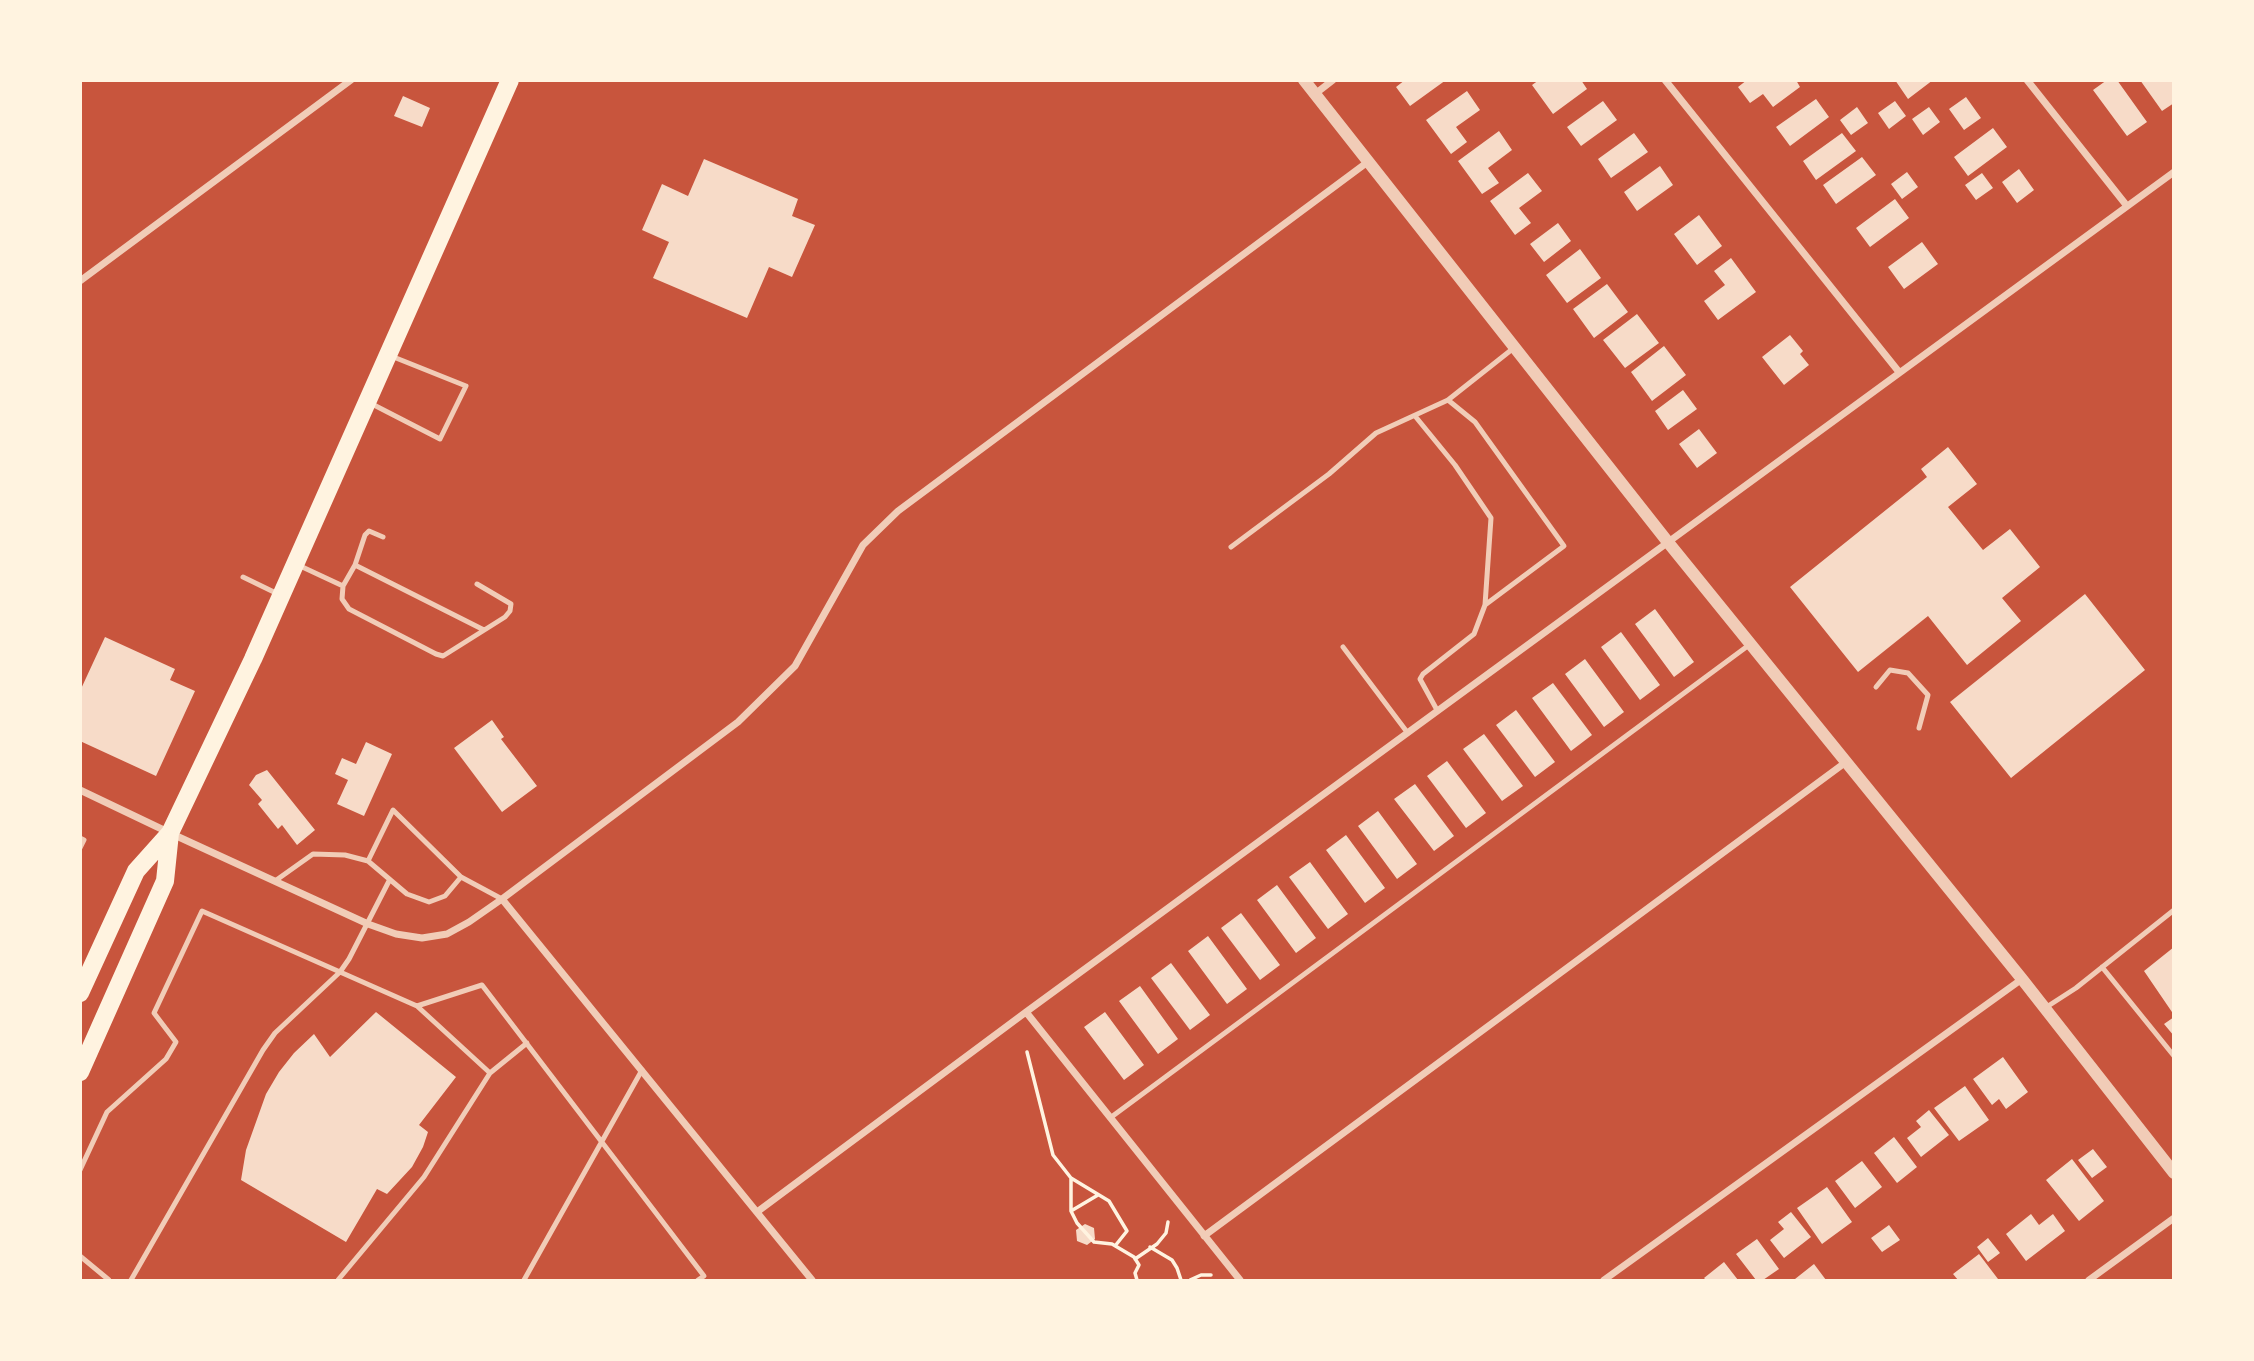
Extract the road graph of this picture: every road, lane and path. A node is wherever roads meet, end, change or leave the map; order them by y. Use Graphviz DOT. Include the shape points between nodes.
graph roads {
  1 [pos="351,80"];
  2 [pos="510,80"];
  3 [pos="1304,80"];
  4 [pos="1333,80"];
  5 [pos="1665,80"];
  6 [pos="2027,80"];
  7 [pos="1315,94"];
  8 [pos="1369,162"];
  9 [pos="2174,172"];
  10 [pos="2127,206"];
  11 [pos="80,281"];
  12 [pos="1515,347"];
  13 [pos="388,354"];
  14 [pos="1899,372"];
  15 [pos="1448,400"];
  16 [pos="367,401"];
  17 [pos="1415,416"];
  18 [pos="383,537"];
  19 [pos="1667,541"];
  20 [pos="1231,547"];
  21 [pos="295,563"];
  22 [pos="355,565"];
  23 [pos="243,577"];
  24 [pos="477,584"];
  25 [pos="343,586"];
  26 [pos="281,596"];
  27 [pos="1485,605"];
  28 [pos="484,630"];
  29 [pos="1751,644"];
  30 [pos="1343,647"];
  31 [pos="1876,687"];
  32 [pos="1437,710"];
  33 [pos="1919,728"];
  34 [pos="1407,732"];
  35 [pos="1846,762"];
  36 [pos="80,790"];
  37 [pos="170,834"];
  38 [pos="80,838"];
  39 [pos="80,848"];
  40 [pos="368,860"];
  41 [pos="461,877"];
  42 [pos="275,881"];
  43 [pos="389,881"];
  44 [pos="502,899"];
  45 [pos="2174,910"];
  46 [pos="368,924"];
  47 [pos="2102,967"];
  48 [pos="340,972"];
  49 [pos="2022,979"];
  50 [pos="80,993"];
  51 [pos="416,1006"];
  52 [pos="2045,1008"];
  53 [pos="1026,1012"];
  54 [pos="527,1043"];
  55 [pos="1027,1052"];
  56 [pos="2174,1056"];
  57 [pos="642,1070"];
  58 [pos="80,1072"];
  59 [pos="490,1073"];
  60 [pos="1110,1118"];
  61 [pos="602,1143"];
  62 [pos="80,1170"];
  63 [pos="2174,1173"];
  64 [pos="1071,1178"];
  65 [pos="1098,1195"];
  66 [pos="1071,1211"];
  67 [pos="757,1212"];
  68 [pos="2174,1218"];
  69 [pos="1168,1222"];
  70 [pos="1204,1236"];
  71 [pos="1115,1246"];
  72 [pos="1150,1247"];
  73 [pos="80,1256"];
  74 [pos="1135,1259"];
  75 [pos="1211,1275"];
  76 [pos="109,1280"];
  77 [pos="131,1280"];
  78 [pos="338,1280"];
  79 [pos="524,1280"];
  80 [pos="698,1280"];
  81 [pos="812,1280"];
  82 [pos="1137,1280"];
  83 [pos="1181,1280"];
  84 [pos="1190,1280"];
  85 [pos="1240,1280"];
  86 [pos="1604,1280"];
  87 [pos="2089,1280"];
  1 -- 11 [label="street"];
  2 -- 13 [label="main road"];
  3 -- 7 [label="street"];
  4 -- 7 [label="street"];
  5 -- 14 [label="street"];
  6 -- 10 [label="street"];
  7 -- 8 [label="street"];
  8 -- 12 [label="street"];
  8 -- 44 [label="street" via="898,511 863,545 786,675 717,738"];
  9 -- 10 [label="street"];
  10 -- 14 [label="street"];
  12 -- 15 [label="lane"];
  12 -- 19 [label="street"];
  13 -- 16 [label="main road"];
  13 -- 16 [label="lane" via="466,386 440,439"];
  14 -- 19 [label="street"];
  15 -- 17 [label="lane"];
  15 -- 27 [label="lane" via="1475,422 1564,547"];
  16 -- 21 [label="main road"];
  17 -- 20 [label="lane" via="1376,433"];
  17 -- 27 [label="lane" via="1491,518"];
  18 -- 22 [label="lane" via="369,531"];
  19 -- 29 [label="street"];
  19 -- 32 [label="street"];
  21 -- 25 [label="lane"];
  21 -- 26 [label="main road"];
  22 -- 25 [label="lane"];
  22 -- 28 [label="lane"];
  23 -- 26 [label="lane"];
  24 -- 28 [label="lane" via="512,606 505,617"];
  25 -- 28 [label="lane" via="342,599 349,609 443,656"];
  26 -- 37 [label="main road"];
  27 -- 32 [label="lane" via="1474,634 1421,677"];
  29 -- 35 [label="street"];
  29 -- 60 [label="lane"];
  30 -- 34 [label="lane"];
  31 -- 33 [label="lane" via="1890,670 1908,673 1928,695"];
  32 -- 34 [label="street"];
  34 -- 53 [label="street"];
  35 -- 49 [label="street"];
  35 -- 70 [label="street"];
  36 -- 37 [label="street"];
  37 -- 42 [label="street"];
  37 -- 50 [label="main road" via="136,871"];
  37 -- 58 [label="main road" via="165,881"];
  38 -- 39 [label="lane" via="84,840"];
  40 -- 41 [label="lane" via="393,810"];
  40 -- 42 [label="lane" via="313,854"];
  40 -- 43 [label="lane"];
  41 -- 43 [label="lane" via="445,896 429,902"];
  41 -- 44 [label="lane"];
  42 -- 46 [label="street"];
  43 -- 46 [label="lane"];
  44 -- 46 [label="street" via="447,934 422,938"];
  44 -- 57 [label="street"];
  45 -- 47 [label="lane"];
  46 -- 48 [label="lane"];
  47 -- 52 [label="lane"];
  47 -- 56 [label="lane"];
  48 -- 51 [label="lane"];
  48 -- 62 [label="lane" via="202,911 154,1013 176,1042 166,1059 107,1112"];
  48 -- 77 [label="lane" via="291,1016 263,1050"];
  49 -- 52 [label="street"];
  49 -- 86 [label="street"];
  51 -- 54 [label="lane" via="482,985"];
  51 -- 59 [label="lane"];
  52 -- 63 [label="street"];
  53 -- 60 [label="street"];
  53 -- 67 [label="street"];
  54 -- 59 [label="lane"];
  54 -- 61 [label="lane"];
  55 -- 64 [label="path" via="1053,1154"];
  57 -- 61 [label="lane"];
  57 -- 67 [label="street"];
  59 -- 78 [label="lane" via="424,1177"];
  60 -- 70 [label="street"];
  61 -- 79 [label="lane"];
  61 -- 80 [label="lane" via="704,1276"];
  64 -- 65 [label="path"];
  64 -- 66 [label="path"];
  65 -- 66 [label="path"];
  65 -- 71 [label="path" via="1109,1201 1127,1231"];
  66 -- 71 [label="path" via="1094,1242"];
  67 -- 81 [label="street"];
  68 -- 87 [label="street"];
  69 -- 72 [label="path" via="1166,1233"];
  70 -- 85 [label="street"];
  71 -- 74 [label="path"];
  72 -- 74 [label="path"];
  72 -- 83 [label="path" via="1172,1259"];
  73 -- 76 [label="lane"];
  74 -- 82 [label="path"];
  75 -- 84 [label="path"];
}
